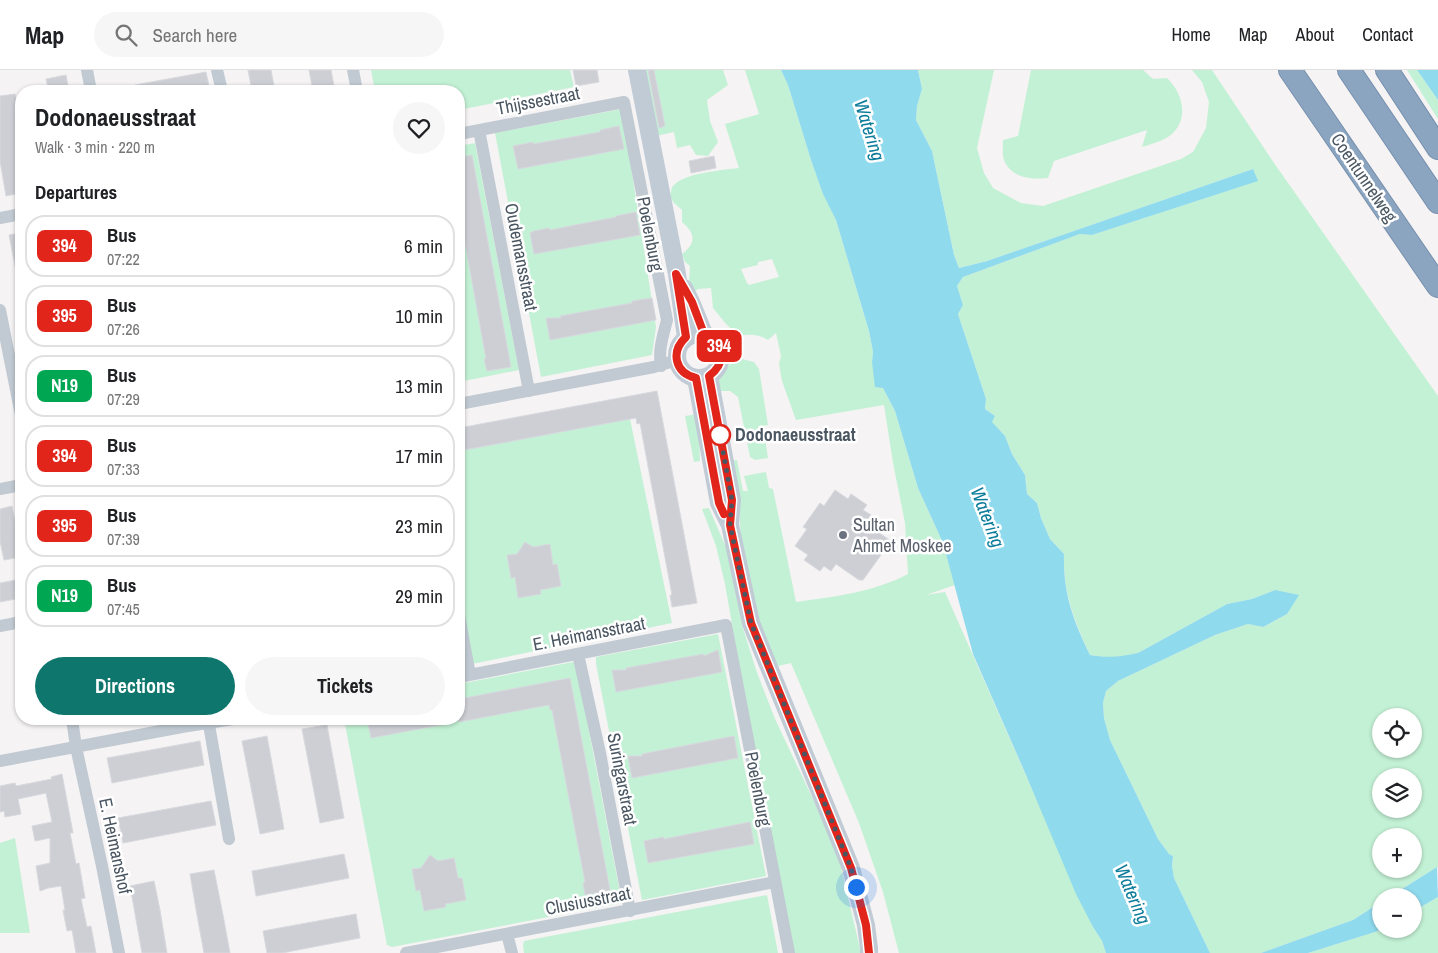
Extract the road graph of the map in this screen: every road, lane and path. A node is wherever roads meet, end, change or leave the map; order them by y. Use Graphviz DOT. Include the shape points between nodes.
graph roads {
  1 [pos="87,70"];
  2 [pos="217,70"];
  3 [pos="353,70"];
  4 [pos="636,70"];
  5 [pos="1290,70"];
  6 [pos="1349,70"];
  7 [pos="1387,70"];
  8 [pos="90,85"];
  9 [pos="221,85"];
  10 [pos="356,85"];
  11 [pos="624,102"];
  12 [pos="479,130"];
  13 [pos="465,133"];
  14 [pos="1438,148"];
  15 [pos="1438,202"];
  16 [pos="15,215"];
  17 [pos="0,218"];
  18 [pos="676,274"];
  19 [pos="1438,286"];
  20 [pos="0,310"];
  21 [pos="704,334"];
  22 [pos="686,337"];
  23 [pos="669,363"];
  24 [pos="703,377"];
  25 [pos="15,385"];
  26 [pos="529,391"];
  27 [pos="465,403"];
  28 [pos="15,486"];
  29 [pos="0,489"];
  30 [pos="15,623"];
  31 [pos="726,625"];
  32 [pos="0,626"];
  33 [pos="578,654"];
  34 [pos="465,676"];
  35 [pos="73,725"];
  36 [pos="191,725"];
  37 [pos="209,725"];
  38 [pos="76,747"];
  39 [pos="0,761"];
  40 [pos="229,839"];
  41 [pos="775,882"];
  42 [pos="630,911"];
  43 [pos="507,934"];
  44 [pos="870,951"];
  45 [pos="119,953"];
  46 [pos="406,953"];
  47 [pos="512,953"];
  48 [pos="789,953"];
  1 -- 8 [label="street"];
  2 -- 9 [label="street"];
  3 -- 10 [label="street"];
  4 -- 18 [label="street, Poelenburg"];
  5 -- 19 [label="highway, Coentunnelweg"];
  6 -- 15 [label="highway"];
  7 -- 14 [label="highway"];
  11 -- 12 [label="street, Thijssestraat"];
  11 -- 23 [label="street, Poelenburg" via="667,320 660,357"];
  12 -- 13 [label="street, Thijssestraat"];
  12 -- 26 [label="street, Oudemansstraat"];
  16 -- 17 [label="street"];
  18 -- 21 [label="street, Poelenburg" via="692,302"];
  18 -- 22 [label="street, Poelenburg"];
  20 -- 25 [label="street"];
  21 -- 22 [label="street"];
  21 -- 24 [label="street" via="716,342 721,355 718,367"];
  22 -- 23 [label="street"];
  23 -- 24 [label="street" via="686,374"];
  23 -- 26 [label="street"];
  24 -- 44 [label="street" via="719,503 730,525 751,623 851,868"];
  26 -- 27 [label="street"];
  28 -- 29 [label="street"];
  30 -- 32 [label="street"];
  31 -- 33 [label="street, E. Heimansstraat"];
  31 -- 41 [label="street, Poelenburg"];
  33 -- 34 [label="street, E. Heimansstraat"];
  33 -- 42 [label="street, Suringarstraat"];
  35 -- 38 [label="street, E. Heimanshof"];
  36 -- 38 [label="street"];
  37 -- 40 [label="street"];
  38 -- 39 [label="street"];
  38 -- 45 [label="street, E. Heimanshof"];
  41 -- 42 [label="street, Clusiusstraat"];
  41 -- 48 [label="street, Poelenburg"];
  42 -- 43 [label="street, Clusiusstraat"];
  43 -- 46 [label="street, Clusiusstraat"];
  43 -- 47 [label="street"];
}
